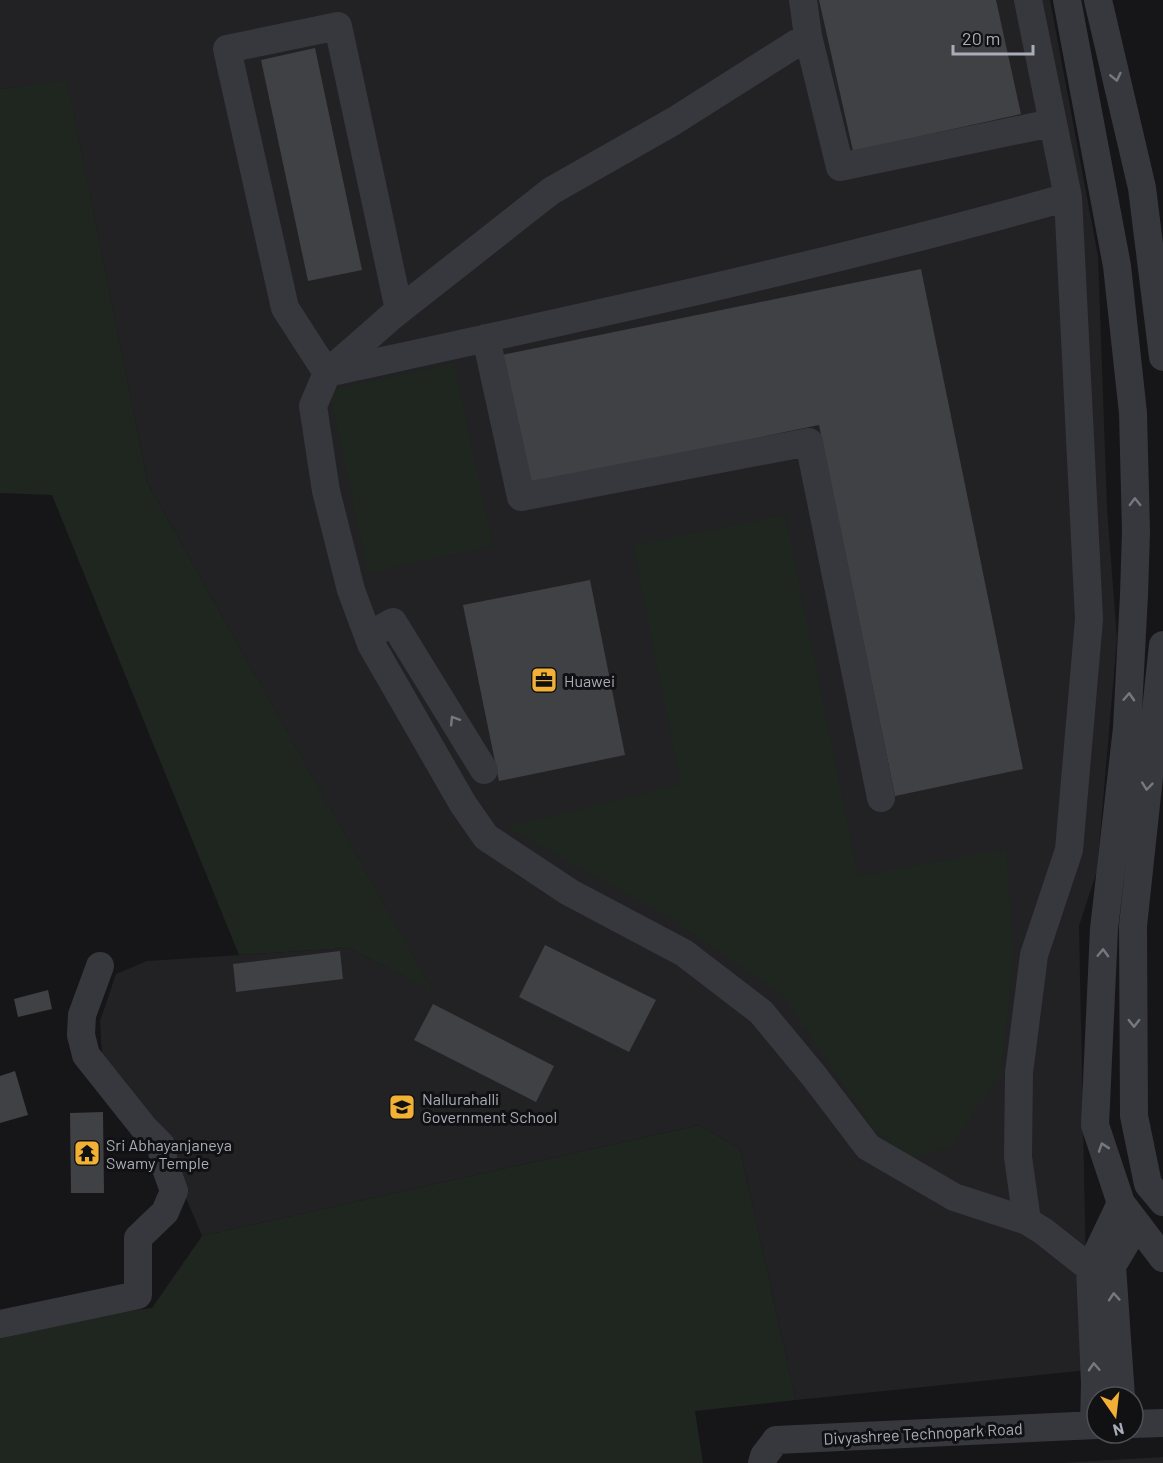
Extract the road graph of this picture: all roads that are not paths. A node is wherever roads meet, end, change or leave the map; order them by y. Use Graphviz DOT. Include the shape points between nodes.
graph roads {
  1 [pos="803,0"];
  2 [pos="1028,0"];
  3 [pos="1067,0"];
  4 [pos="1098,0"];
  5 [pos="808,36"];
  6 [pos="1052,123"];
  7 [pos="1152,187"];
  8 [pos="1104,193"];
  9 [pos="1068,197"];
  10 [pos="1155,224"];
  11 [pos="1112,230"];
  12 [pos="399,310"];
  13 [pos="486,338"];
  14 [pos="1163,357"];
  15 [pos="327,373"];
  16 [pos="368,636"];
  17 [pos="1163,645"];
  18 [pos="1138,745"];
  19 [pos="484,770"];
  20 [pos="881,798"];
  21 [pos="100,966"];
  22 [pos="1163,1202"];
  23 [pos="1129,1213"];
  24 [pos="1027,1221"];
  25 [pos="1163,1258"];
  26 [pos="1090,1268"];
  27 [pos="0,1324"];
  28 [pos="1095,1385"];
  29 [pos="1119,1385"];
  30 [pos="1163,1423"];
  31 [pos="1145,1424"];
  32 [pos="1085,1425"];
  33 [pos="762,1463"];
  1 -- 5 [label="street"];
  2 -- 6 [label="street"];
  3 -- 8 [label="street"];
  4 -- 7 [label="street, one-way"];
  5 -- 6 [label="street" via="840,167"];
  5 -- 12 [label="street" via="674,121 551,191"];
  6 -- 9 [label="street"];
  7 -- 8 [label="street"];
  7 -- 10 [label="street"];
  8 -- 11 [label="street"];
  9 -- 13 [label="street" via="940,233"];
  9 -- 24 [label="street" via="1089,619 1069,849 1034,955 1019,1073 1018,1157"];
  10 -- 11 [label="street"];
  10 -- 14 [label="street"];
  18 -- 11 [label="street, one-way" via="1127,728 1136,531 1134,437"];
  12 -- 15 [label="street"];
  12 -- 15 [label="street" via="338,26 227,49 285,308"];
  13 -- 15 [label="street"];
  13 -- 20 [label="street" via="520,497 809,442"];
  15 -- 16 [label="street" via="313,406 326,491 351,590"];
  19 -- 16 [label="street, one-way" via="393,622"];
  16 -- 24 [label="street" via="463,804 486,837 569,891 684,953 761,1012 868,1147 954,1197"];
  17 -- 18 [label="street" via="1156,725"];
  18 -- 22 [label="street, one-way" via="1133,926 1134,1116 1148,1184"];
  23 -- 18 [label="street, one-way" via="1095,1125 1104,929"];
  21 -- 27 [label="street" via="82,1015 86,1055 161,1145 174,1191 165,1212 138,1238 138,1295"];
  23 -- 25 [label="street"];
  23 -- 26 [label="street"];
  29 -- 23 [label="street, one-way" via="1112,1266"];
  24 -- 26 [label="street"];
  28 -- 26 [label="street, one-way"];
  30 -- 31 [label="street"];
  32 -- 33 [label="street, Divyashree Technopark Road" via="776,1440"];
}
